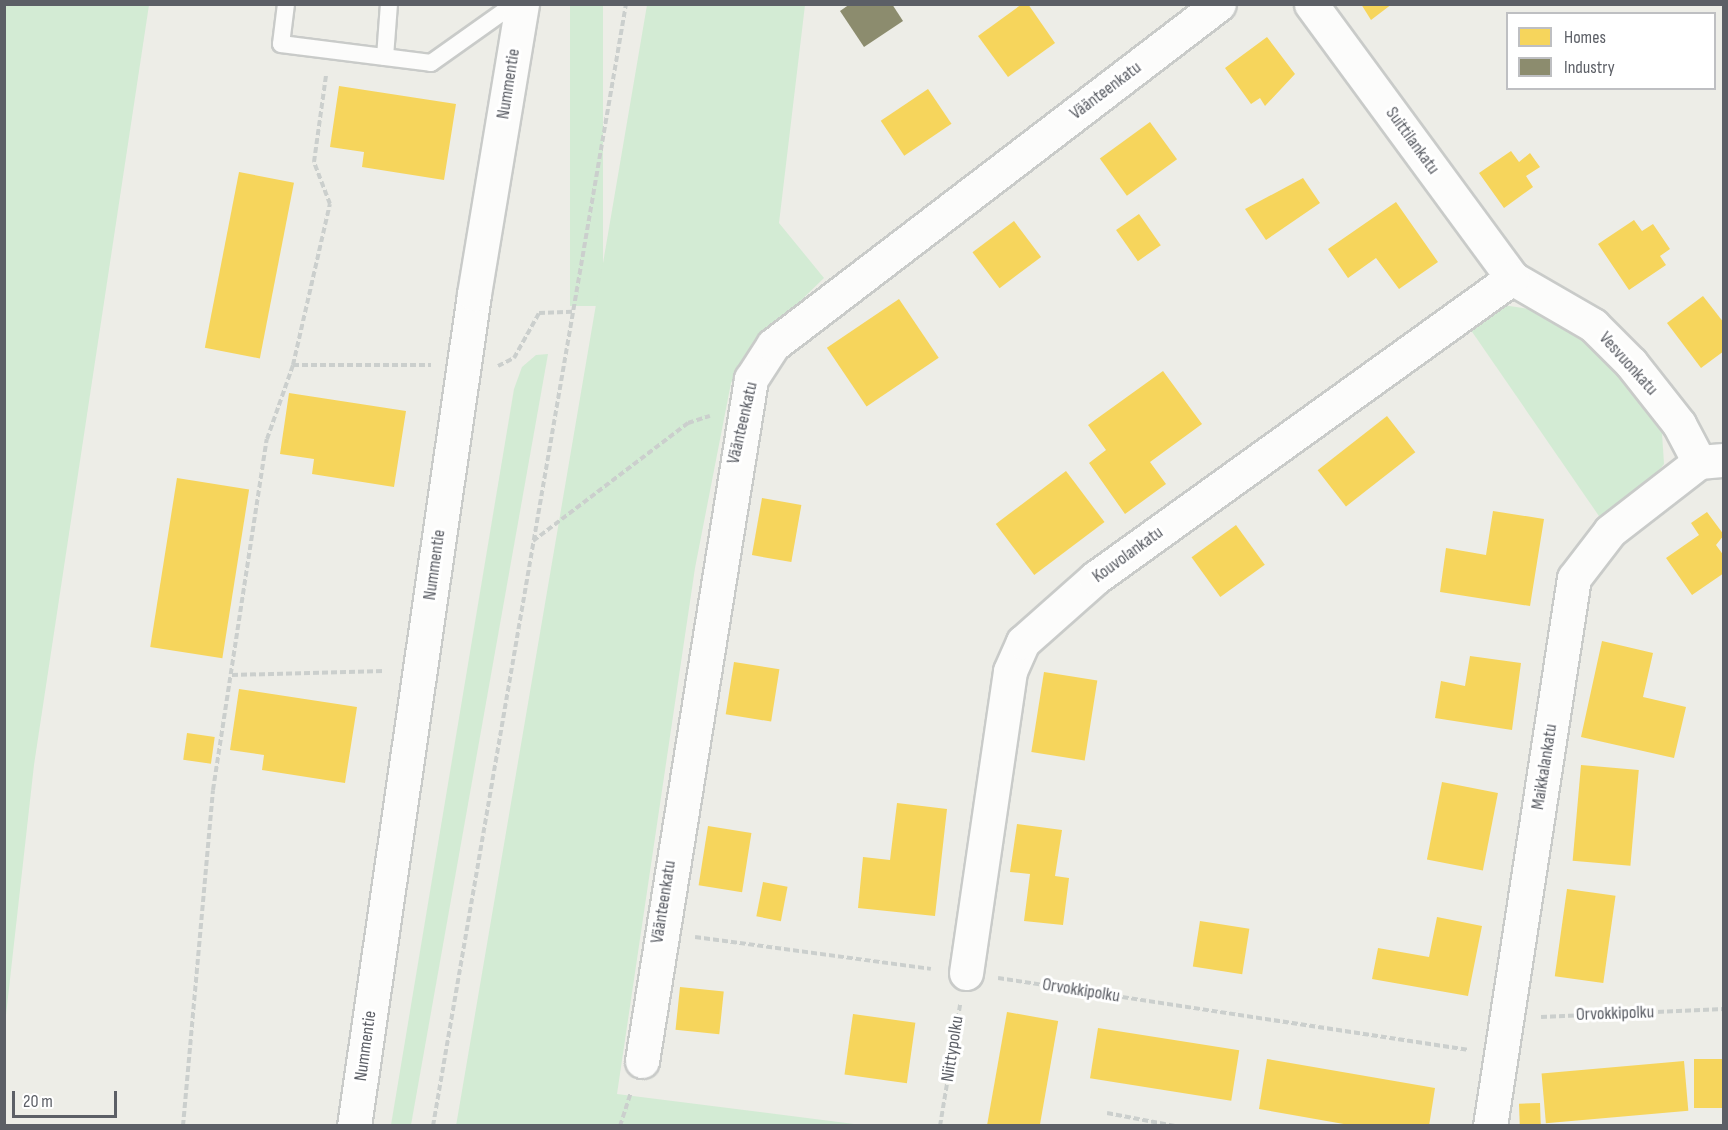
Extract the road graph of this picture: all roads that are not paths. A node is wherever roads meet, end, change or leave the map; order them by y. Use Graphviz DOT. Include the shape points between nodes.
graph roads {
  1 [pos="286,4"];
  2 [pos="389,4"];
  3 [pos="514,4"];
  4 [pos="522,4"];
  5 [pos="1219,4"];
  6 [pos="1311,4"];
  7 [pos="384,57"];
  8 [pos="1512,278"];
  9 [pos="1711,461"];
  10 [pos="966,973"];
  11 [pos="642,1061"];
  12 [pos="354,1125"];
  13 [pos="1490,1125"];
  1 -- 7 [label="lane" via="281,44"];
  2 -- 7 [label="lane"];
  3 -- 7 [label="lane" via="431,63"];
  4 -- 12 [label="street, Nummentie" via="451,363"];
  5 -- 11 [label="street, Väänteenkatu" via="773,345 751,379 659,932"];
  6 -- 8 [label="street, Suittilankatu"];
  8 -- 9 [label="street, Vesvuonkatu" via="1593,325"];
  8 -- 10 [label="street, Kouvolankatu" via="1095,578 1023,642 1010,671"];
  9 -- 13 [label="street, Maikkalankatu" via="1610,531 1574,578"];
}
